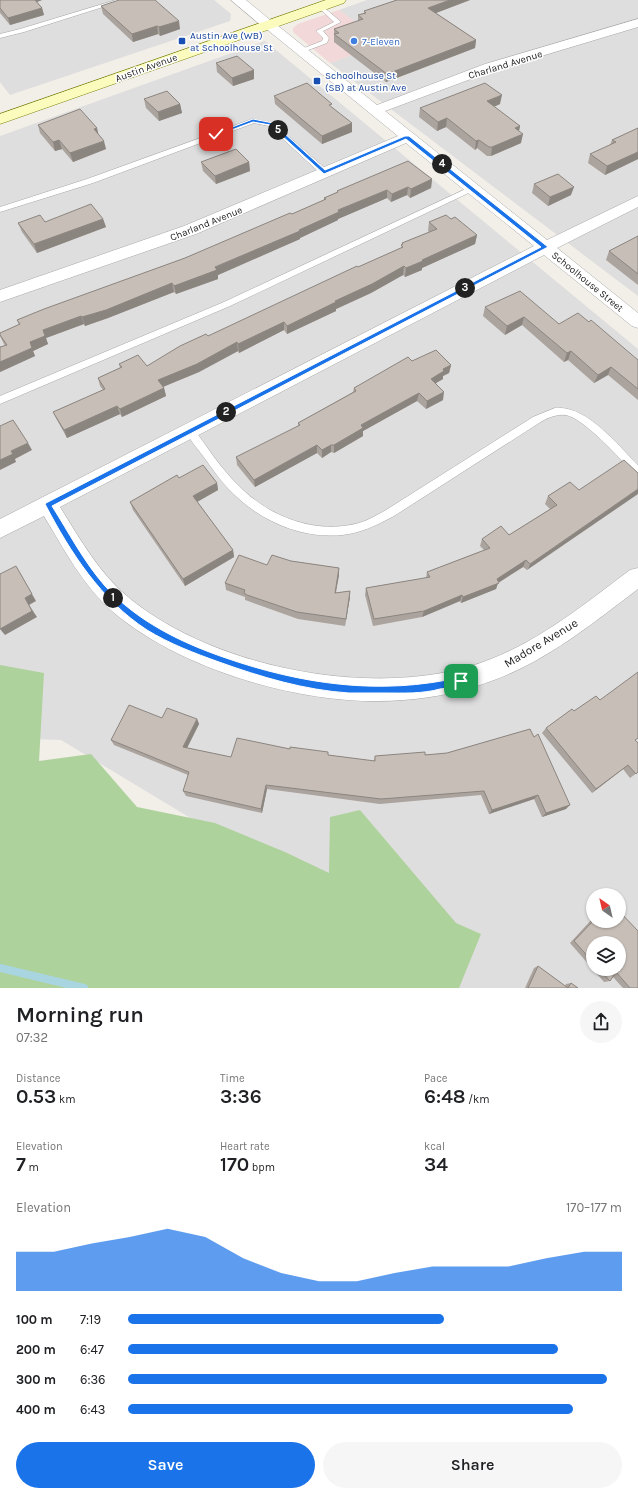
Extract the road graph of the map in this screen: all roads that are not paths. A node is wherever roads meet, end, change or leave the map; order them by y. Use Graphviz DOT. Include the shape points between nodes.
graph roads {
  1 [pos="122,0"];
  2 [pos="238,0"];
  3 [pos="338,0"];
  4 [pos="320,6"];
  5 [pos="638,22"];
  6 [pos="268,24"];
  7 [pos="0,36"];
  8 [pos="301,51"];
  9 [pos="374,111"];
  10 [pos="0,119"];
  11 [pos="407,137"];
  12 [pos="324,172"];
  13 [pos="473,189"];
  14 [pos="638,201"];
  15 [pos="0,210"];
  16 [pos="545,247"];
  17 [pos="0,296"];
  18 [pos="638,322"];
  19 [pos="0,400"];
  20 [pos="190,431"];
  21 [pos="638,470"];
  22 [pos="48,504"];
  23 [pos="0,530"];
  24 [pos="638,577"];
  1 -- 7 [label="lane"];
  2 -- 6 [label="street, Schoolhouse Street"];
  3 -- 4 [label="main road, Austin Avenue"];
  4 -- 6 [label="main road, Austin Avenue"];
  4 -- 8 [label="lane" via="338,22 320,31 326,38 325,42"];
  5 -- 9 [label="street, Charland Avenue" via="560,48 490,67"];
  6 -- 8 [label="street, Schoolhouse Street"];
  6 -- 10 [label="main road, Austin Avenue"];
  8 -- 9 [label="street, Schoolhouse Street"];
  9 -- 11 [label="street, Schoolhouse Street"];
  11 -- 12 [label="street, Charland Avenue"];
  11 -- 13 [label="street, Schoolhouse Street"];
  12 -- 15 [label="lane" via="271,124 253,121"];
  12 -- 17 [label="street, Charland Avenue" via="190,230"];
  13 -- 16 [label="street, Schoolhouse Street"];
  13 -- 19 [label="lane" via="227,304"];
  14 -- 16 [label="street"];
  16 -- 18 [label="street, Schoolhouse Street"];
  16 -- 20 [label="street"];
  20 -- 21 [label="lane" via="240,495 253,505 287,523 322,531 357,528 375,521 536,420 556,412 569,412 583,420"];
  20 -- 22 [label="street"];
  22 -- 23 [label="street"];
  22 -- 24 [label="street, Madore Avenue" via="77,553 103,588 120,605 150,627 188,648 218,660 281,678 326,687 378,690 433,688 491,671 548,642"];
}
